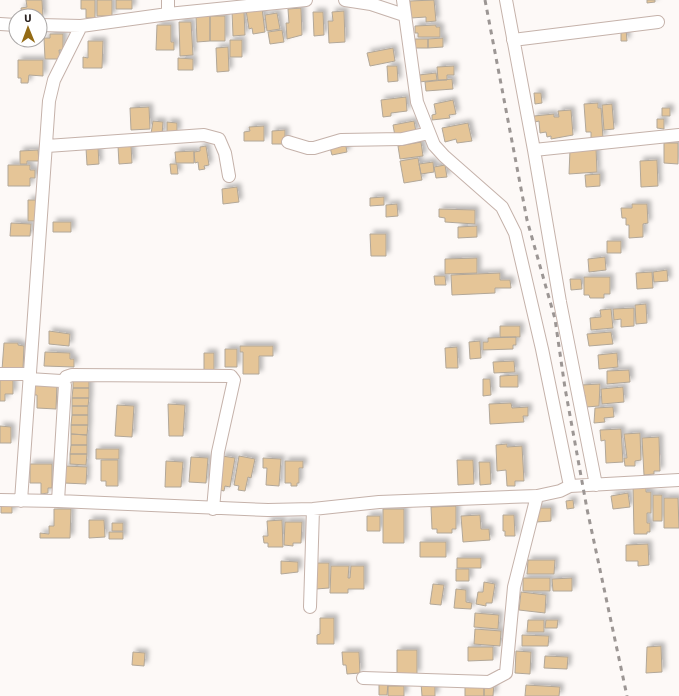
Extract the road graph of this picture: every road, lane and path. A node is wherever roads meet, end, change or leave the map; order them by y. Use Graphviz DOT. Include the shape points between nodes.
graph roads {
  1 [pos="168,0"];
  2 [pos="306,0"];
  3 [pos="345,0"];
  4 [pos="402,0"];
  5 [pos="506,0"];
  6 [pos="168,14"];
  7 [pos="404,15"];
  8 [pos="658,22"];
  9 [pos="48,25"];
  10 [pos="80,26"];
  11 [pos="514,40"];
  12 [pos="429,133"];
  13 [pos="679,135"];
  14 [pos="288,142"];
  15 [pos="47,146"];
  16 [pos="534,150"];
  17 [pos="229,176"];
  18 [pos="0,374"];
  19 [pos="29,376"];
  20 [pos="63,382"];
  21 [pos="679,480"];
  22 [pos="596,485"];
  23 [pos="570,486"];
  24 [pos="537,496"];
  25 [pos="0,500"];
  26 [pos="21,501"];
  27 [pos="58,501"];
  28 [pos="213,509"];
  29 [pos="313,509"];
  30 [pos="310,607"];
  31 [pos="363,678"];
  1 -- 6 [label="street"];
  2 -- 6 [label="street"];
  3 -- 7 [label="street" via="371,4"];
  4 -- 7 [label="street"];
  5 -- 11 [label="street"];
  6 -- 10 [label="street"];
  7 -- 12 [label="street" via="414,90"];
  8 -- 11 [label="street"];
  9 -- 10 [label="street"];
  10 -- 15 [label="street" via="51,90"];
  11 -- 16 [label="street"];
  12 -- 14 [label="street" via="402,139 341,140 314,148"];
  12 -- 23 [label="street" via="434,145 444,156 502,207 515,233"];
  13 -- 16 [label="street"];
  15 -- 17 [label="street" via="204,135 219,139"];
  15 -- 19 [label="street"];
  16 -- 22 [label="street" via="560,302"];
  18 -- 19 [label="street"];
  19 -- 20 [label="street"];
  19 -- 26 [label="street"];
  20 -- 27 [label="street" via="65,385"];
  20 -- 28 [label="street" via="66,377 72,375 207,375 233,378 218,452"];
  21 -- 22 [label="street"];
  22 -- 23 [label="street"];
  23 -- 24 [label="street"];
  24 -- 29 [label="street" via="378,502"];
  24 -- 31 [label="street" via="514,587 506,673 489,682"];
  25 -- 26 [label="street"];
  26 -- 27 [label="street"];
  27 -- 28 [label="street"];
  28 -- 29 [label="street"];
  29 -- 30 [label="street"];
}
